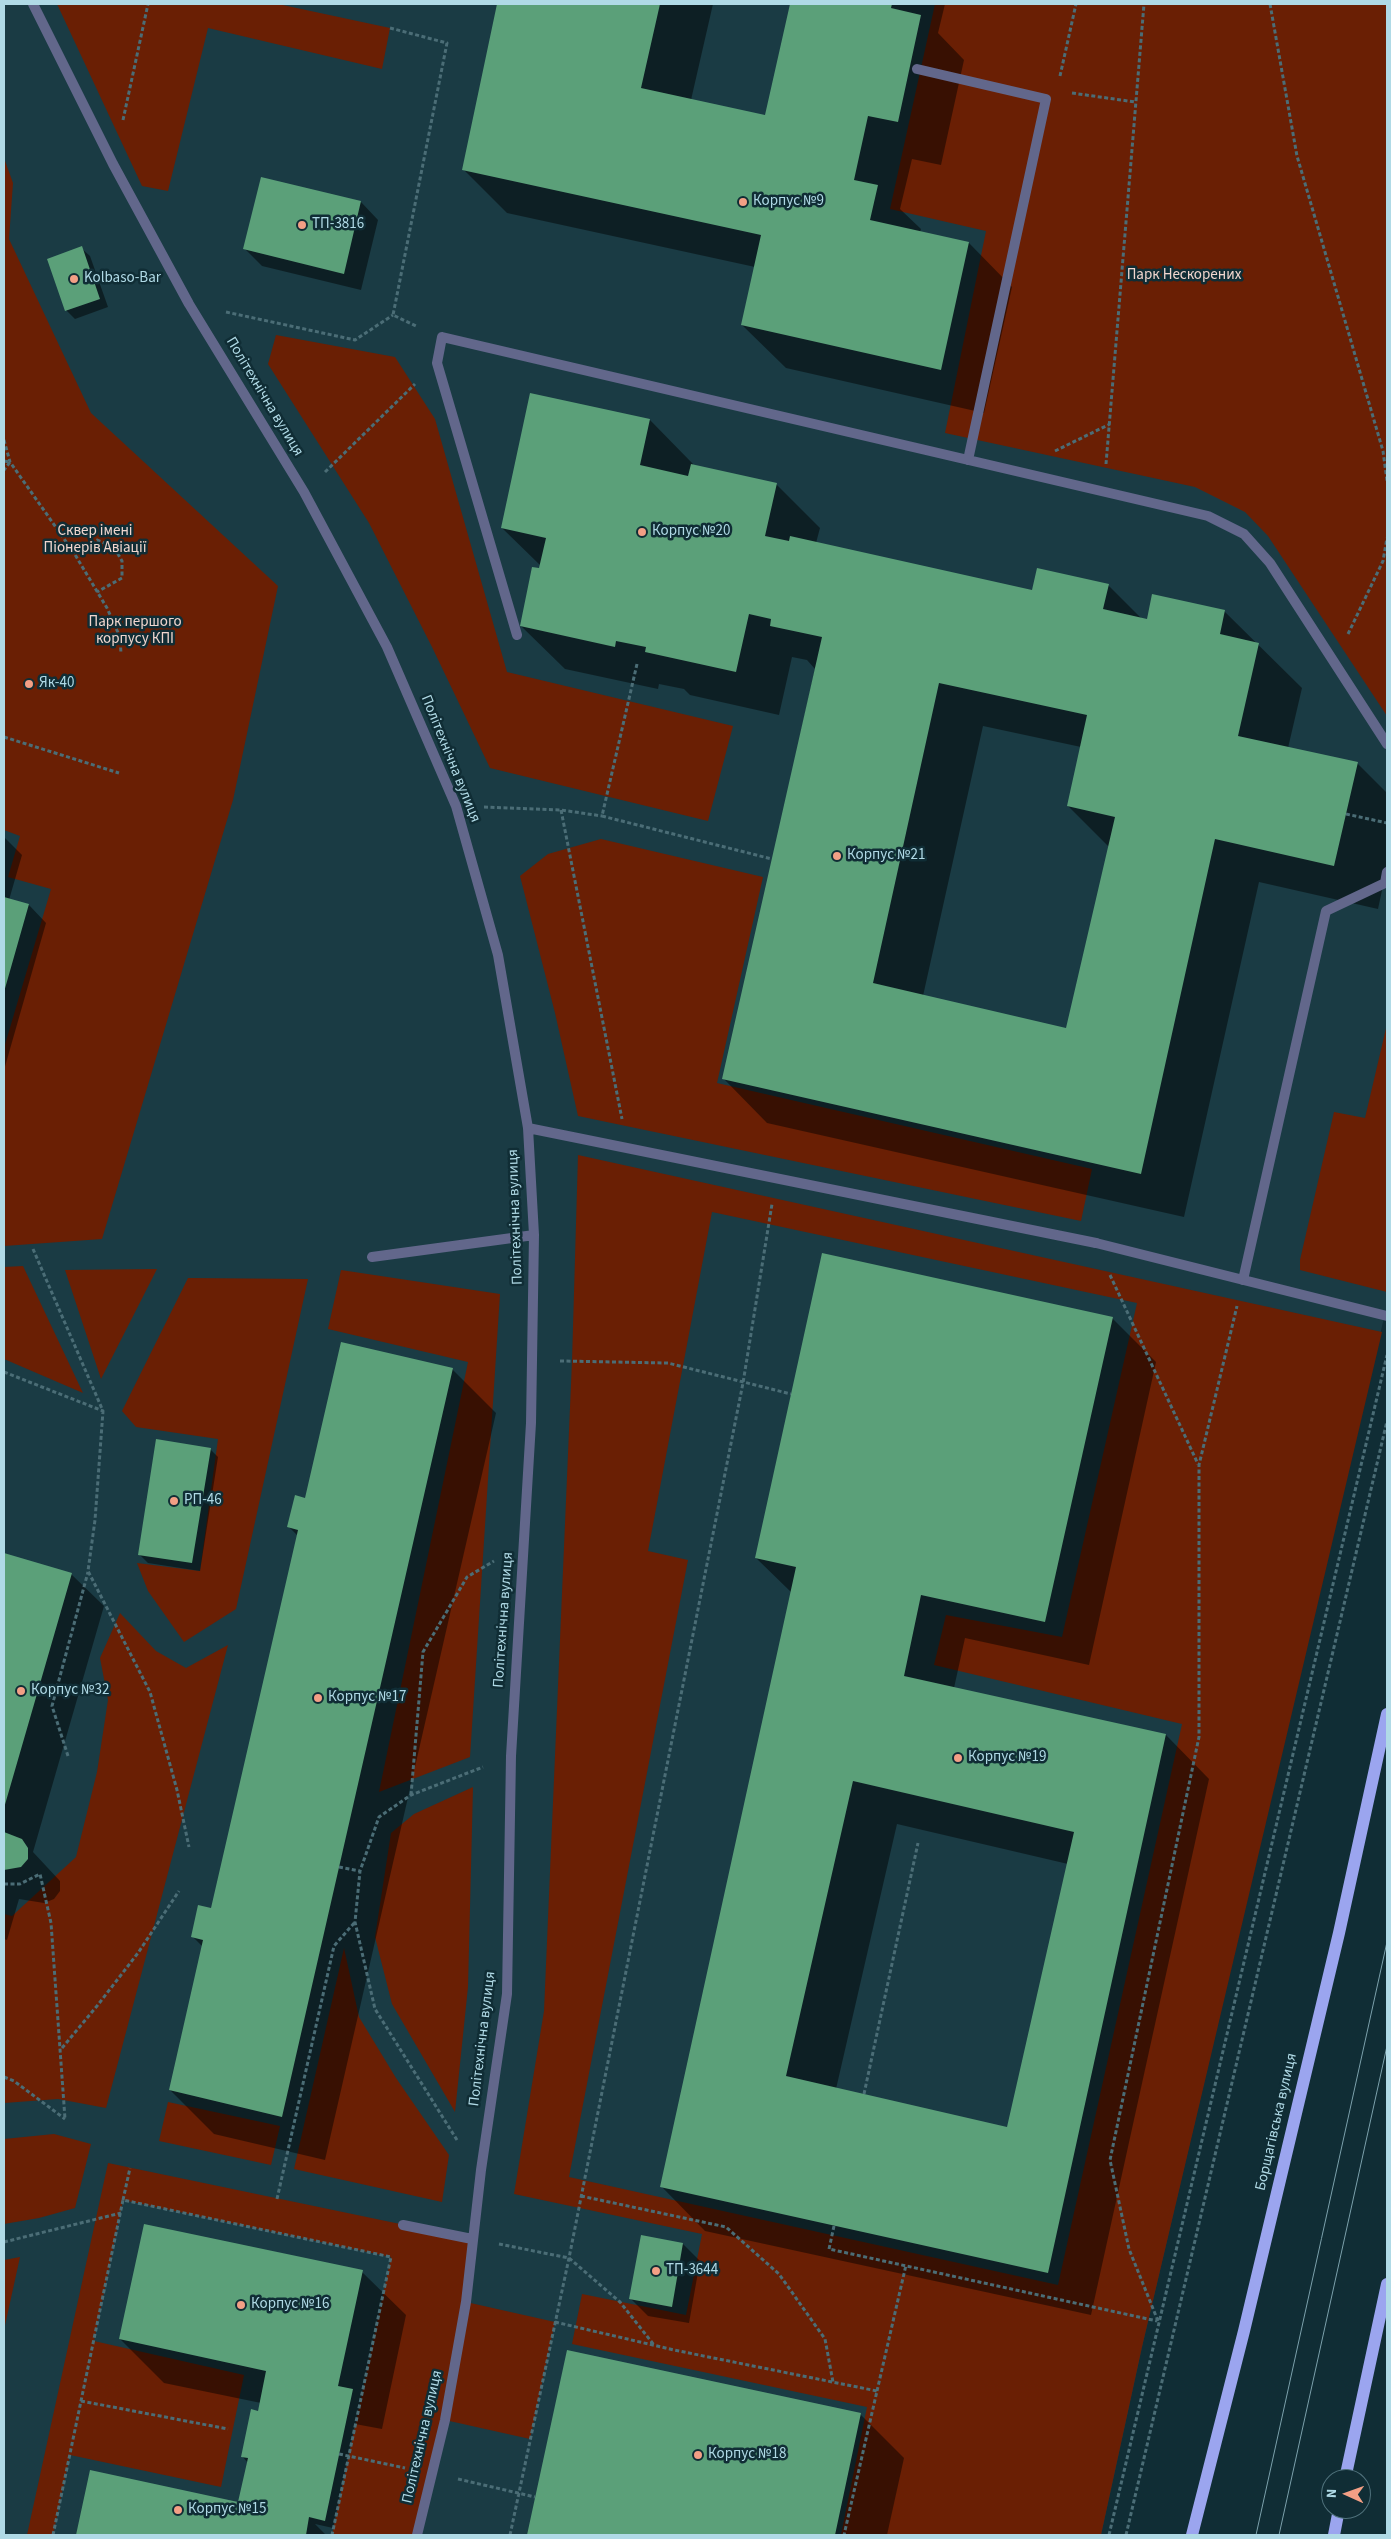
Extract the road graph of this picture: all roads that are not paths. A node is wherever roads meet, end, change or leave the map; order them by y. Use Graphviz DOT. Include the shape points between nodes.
graph roads {
  1 [pos="33,4"];
  2 [pos="917,70"];
  3 [pos="968,460"];
  4 [pos="517,635"];
  5 [pos="1387,744"];
  6 [pos="1387,872"];
  7 [pos="528,1128"];
  8 [pos="534,1235"];
  9 [pos="372,1257"];
  10 [pos="1243,1280"];
  11 [pos="1387,1316"];
  12 [pos="1387,1714"];
  13 [pos="403,2225"];
  14 [pos="472,2239"];
  15 [pos="1387,2284"];
  16 [pos="1347,2469"];
  17 [pos="1337,2519"];
  18 [pos="417,2535"];
  19 [pos="1192,2535"];
  20 [pos="1334,2535"];
  1 -- 7 [label="street, Політехнічна вулиця" via="113,164 189,304 304,492 387,647 456,806 498,955"];
  2 -- 3 [label="street" via="1046,99"];
  3 -- 4 [label="street" via="442,337 437,363"];
  3 -- 5 [label="street" via="1208,516 1244,534 1270,563"];
  6 -- 10 [label="street" via="1385,883 1326,911"];
  7 -- 8 [label="street, Політехнічна вулиця"];
  7 -- 10 [label="street" via="1096,1243"];
  8 -- 9 [label="street"];
  8 -- 14 [label="street, Політехнічна вулиця" via="532,1424 511,1756 507,1994"];
  10 -- 11 [label="street"];
  12 -- 19 [label="main road, Борщагівська вулиця" via="1320,2011"];
  13 -- 14 [label="street"];
  14 -- 18 [label="street, Політехнічна вулиця" via="466,2302 445,2420"];
  15 -- 16 [label="main road"];
  17 -- 20 [label="main road"];
}
